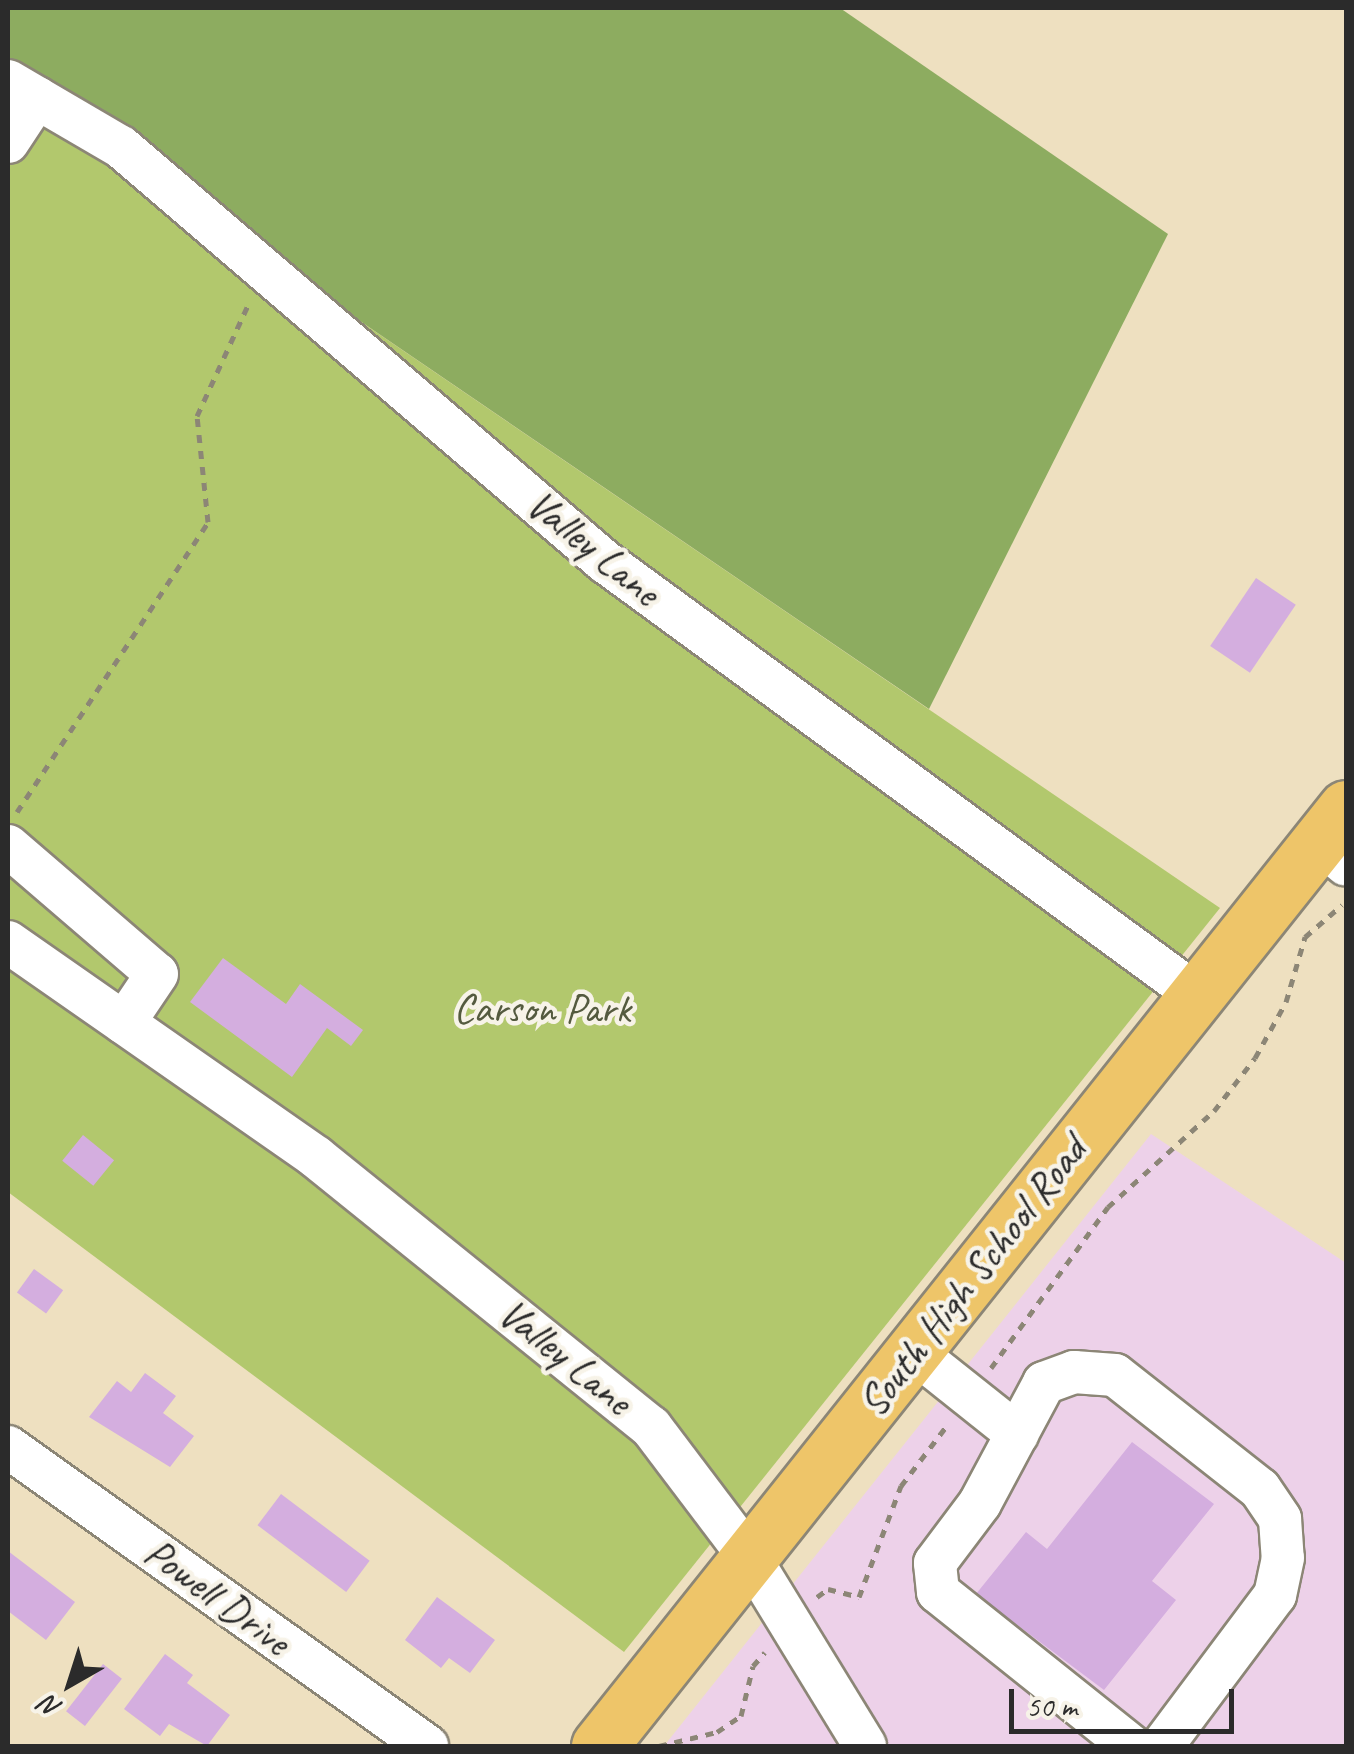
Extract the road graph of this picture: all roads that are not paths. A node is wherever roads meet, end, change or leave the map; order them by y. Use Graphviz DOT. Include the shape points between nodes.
graph roads {
  1 [pos="22,89"];
  2 [pos="8,142"];
  3 [pos="8,846"];
  4 [pos="1338,855"];
  5 [pos="8,942"];
  6 [pos="1197,995"];
  7 [pos="124,1023"];
  8 [pos="914,1352"];
  9 [pos="1017,1434"];
  10 [pos="8,1447"];
  11 [pos="750,1558"];
  12 [pos="427,1746"];
  13 [pos="599,1746"];
  14 [pos="865,1746"];
  15 [pos="1131,1746"];
  16 [pos="1162,1746"];
  1 -- 2 [label="street"];
  1 -- 6 [label="street, Valley Lane" via="120,147 604,561"];
  3 -- 7 [label="street" via="157,974"];
  4 -- 6 [label="main road, South High School Road"];
  5 -- 7 [label="street, Valley Lane"];
  6 -- 8 [label="main road, South High School Road"];
  7 -- 11 [label="street, Valley Lane" via="316,1156 651,1427"];
  8 -- 9 [label="street"];
  8 -- 11 [label="main road, South High School Road"];
  9 -- 15 [label="street" via="980,1502 935,1562 938,1592"];
  9 -- 16 [label="street" via="1044,1383 1074,1372 1115,1375 1260,1490 1280,1519 1283,1558 1275,1595"];
  10 -- 12 [label="street, Powell Drive"];
  11 -- 13 [label="main road, South High School Road"];
  11 -- 14 [label="street, Valley Lane"];
}
